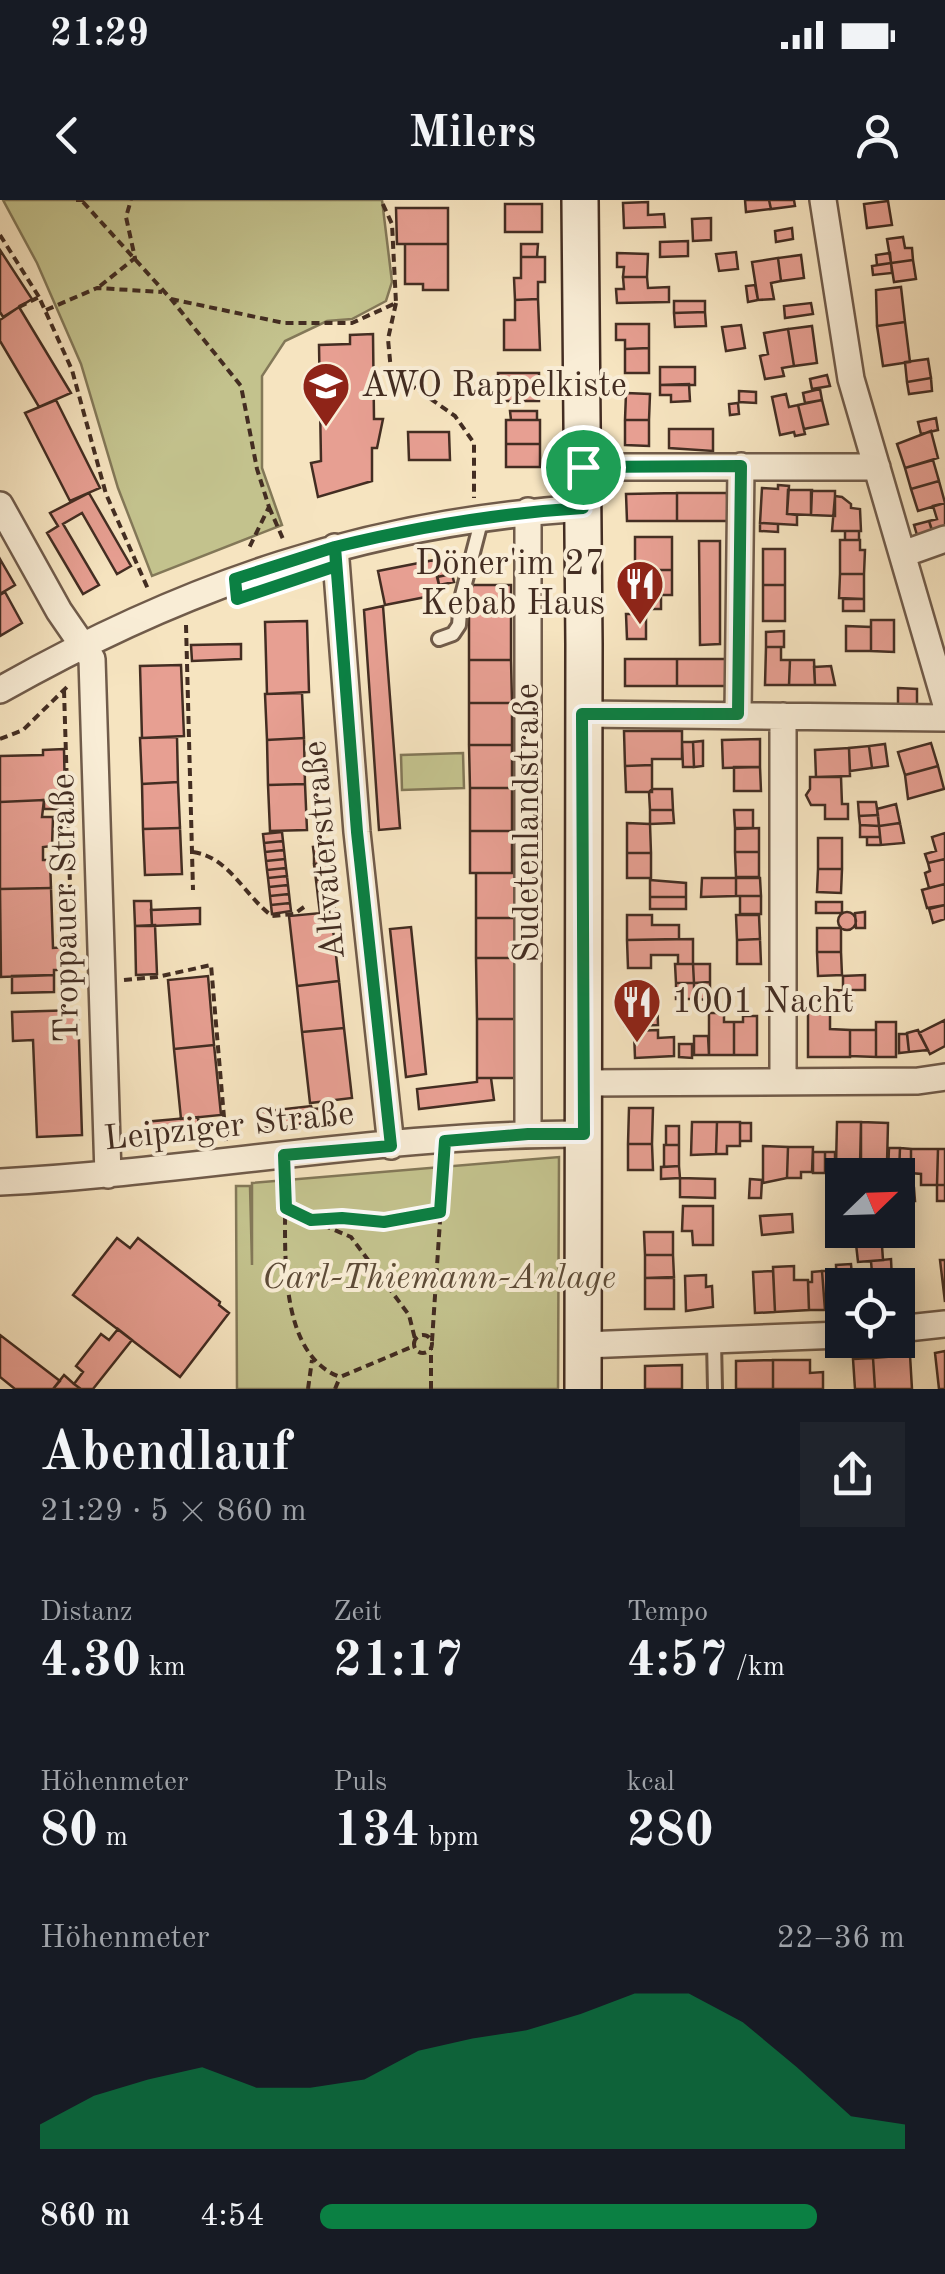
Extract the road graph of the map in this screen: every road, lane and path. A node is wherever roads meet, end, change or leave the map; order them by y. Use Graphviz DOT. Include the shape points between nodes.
graph roads {
  1 [pos="132,200"];
  2 [pos="380,200"];
  3 [pos="580,200"];
  4 [pos="823,200"];
  5 [pos="82,201"];
  6 [pos="0,234"];
  7 [pos="136,258"];
  8 [pos="97,288"];
  9 [pos="162,292"];
  10 [pos="40,297"];
  11 [pos="171,299"];
  12 [pos="396,303"];
  13 [pos="18,307"];
  14 [pos="46,311"];
  15 [pos="741,466"];
  16 [pos="583,467"];
  17 [pos="877,467"];
  18 [pos="0,505"];
  19 [pos="583,508"];
  20 [pos="528,512"];
  21 [pos="478,518"];
  22 [pos="945,539"];
  23 [pos="335,547"];
  24 [pos="903,554"];
  25 [pos="235,579"];
  26 [pos="157,609"];
  27 [pos="186,620"];
  28 [pos="438,638"];
  29 [pos="88,651"];
  30 [pos="0,690"];
  31 [pos="64,690"];
  32 [pos="945,702"];
  33 [pos="582,714"];
  34 [pos="738,714"];
  35 [pos="783,716"];
  36 [pos="945,718"];
  37 [pos="0,739"];
  38 [pos="192,852"];
  39 [pos="193,890"];
  40 [pos="304,907"];
  41 [pos="102,982"];
  42 [pos="945,1077"];
  43 [pos="783,1082"];
  44 [pos="585,1083"];
  45 [pos="528,1134"];
  46 [pos="584,1134"];
  47 [pos="445,1141"];
  48 [pos="391,1146"];
  49 [pos="284,1155"];
  50 [pos="228,1160"];
  51 [pos="108,1175"];
  52 [pos="0,1182"];
  53 [pos="286,1208"];
  54 [pos="440,1212"];
  55 [pos="311,1220"];
  56 [pos="945,1324"];
  57 [pos="915,1327"];
  58 [pos="825,1335"];
  59 [pos="432,1341"];
  60 [pos="714,1341"];
  61 [pos="415,1342"];
  62 [pos="584,1345"];
  63 [pos="431,1349"];
  64 [pos="312,1360"];
  65 [pos="340,1377"];
  66 [pos="308,1389"];
  67 [pos="335,1389"];
  68 [pos="431,1389"];
  69 [pos="584,1389"];
  70 [pos="715,1389"];
  1 -- 7 [label="path" via="126,217"];
  2 -- 12 [label="path" via="392,224"];
  3 -- 16 [label="street, Sudetenlandstraße"];
  4 -- 17 [label="street" via="851,379"];
  5 -- 7 [label="path"];
  6 -- 10 [label="path"];
  7 -- 8 [label="path"];
  7 -- 9 [label="path"];
  8 -- 9 [label="path"];
  8 -- 14 [label="path"];
  9 -- 11 [label="path"];
  10 -- 13 [label="path"];
  10 -- 14 [label="path"];
  11 -- 12 [label="path" via="284,323 352,324"];
  11 -- 25 [label="path" via="241,386 268,507"];
  12 -- 21 [label="path" via="388,339 391,371 455,416 474,443"];
  14 -- 26 [label="path" via="72,370 106,494"];
  15 -- 16 [label="street"];
  15 -- 17 [label="street"];
  15 -- 34 [label="street"];
  16 -- 19 [label="street, Sudetenlandstraße"];
  17 -- 24 [label="street"];
  18 -- 29 [label="street"];
  19 -- 20 [label="street"];
  19 -- 33 [label="street, Sudetenlandstraße"];
  20 -- 21 [label="street"];
  20 -- 45 [label="street, Sudetenlandstraße"];
  21 -- 23 [label="street"];
  21 -- 28 [label="lane" via="459,625"];
  22 -- 24 [label="street"];
  23 -- 25 [label="street"];
  23 -- 48 [label="street, Altvaterstraße"];
  24 -- 32 [label="street"];
  25 -- 26 [label="street"];
  26 -- 29 [label="street"];
  27 -- 38 [label="path"];
  29 -- 30 [label="street"];
  29 -- 31 [label="path"];
  29 -- 41 [label="street, Troppauer Straße"];
  31 -- 37 [label="path" via="23,730"];
  31 -- 41 [label="path" via="73,983"];
  33 -- 34 [label="street"];
  33 -- 44 [label="street, Sudetenlandstraße"];
  34 -- 35 [label="street"];
  35 -- 36 [label="street"];
  35 -- 43 [label="street"];
  38 -- 39 [label="path"];
  38 -- 40 [label="path" via="212,855 272,916"];
  41 -- 50 [label="path" via="211,964"];
  41 -- 51 [label="street, Troppauer Straße"];
  42 -- 43 [label="street"];
  43 -- 44 [label="street"];
  44 -- 46 [label="street, Sudetenlandstraße"];
  45 -- 46 [label="street, Leipziger Straße"];
  45 -- 47 [label="street, Leipziger Straße"];
  46 -- 62 [label="street, Sudetenlandstraße"];
  47 -- 48 [label="street, Leipziger Straße"];
  47 -- 54 [label="path"];
  48 -- 49 [label="street, Leipziger Straße"];
  49 -- 50 [label="street, Leipziger Straße"];
  49 -- 53 [label="path"];
  50 -- 51 [label="street, Leipziger Straße"];
  51 -- 52 [label="street, Leipziger Straße"];
  53 -- 55 [label="path"];
  53 -- 64 [label="path" via="289,1306"];
  54 -- 55 [label="path" via="384,1222"];
  54 -- 59 [label="path"];
  55 -- 61 [label="path" via="351,1236 410,1315"];
  56 -- 57 [label="street"];
  58 -- 60 [label="street"];
  59 -- 61 [label="path" via="425,1335"];
  59 -- 63 [label="path"];
  60 -- 62 [label="street"];
  60 -- 70 [label="lane"];
  61 -- 63 [label="path" via="422,1353"];
  61 -- 65 [label="path"];
  62 -- 69 [label="street, Sudetenlandstraße"];
  63 -- 68 [label="path"];
  64 -- 65 [label="path"];
  64 -- 66 [label="path"];
  65 -- 67 [label="path"];
}
